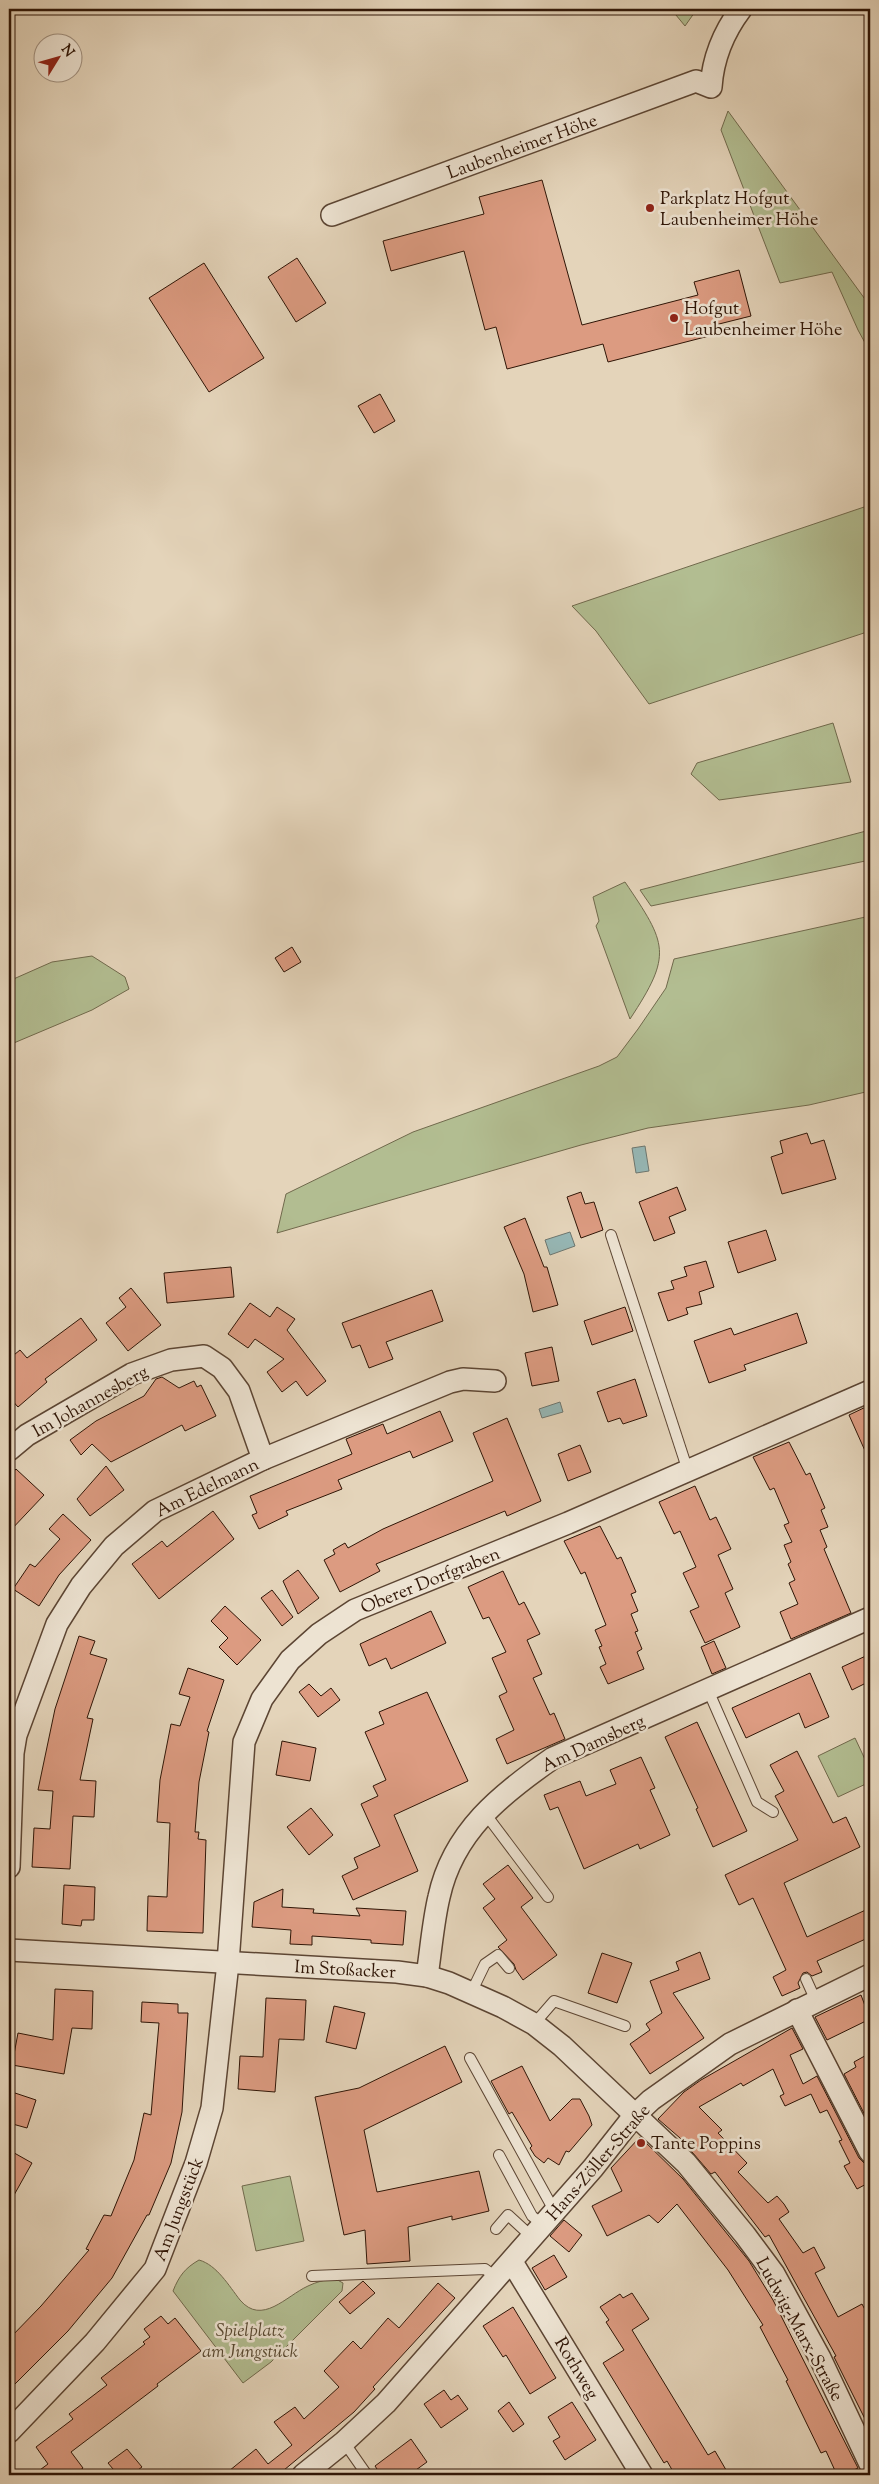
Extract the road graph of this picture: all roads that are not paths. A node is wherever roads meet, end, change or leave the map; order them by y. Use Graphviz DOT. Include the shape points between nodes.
graph roads {
  1 [pos="741,9"];
  2 [pos="332,215"];
  3 [pos="611,1235"];
  4 [pos="495,1381"];
  5 [pos="870,1391"];
  6 [pos="9,1450"];
  7 [pos="264,1459"];
  8 [pos="688,1471"];
  9 [pos="870,1618"];
  10 [pos="708,1690"];
  11 [pos="484,1812"];
  12 [pos="773,1812"];
  13 [pos="9,1867"];
  14 [pos="548,1896"];
  15 [pos="9,1950"];
  16 [pos="228,1963"];
  17 [pos="509,1968"];
  18 [pos="427,1976"];
  19 [pos="806,1979"];
  20 [pos="868,1983"];
  21 [pos="471,1993"];
  22 [pos="816,2000"];
  23 [pos="796,2010"];
  24 [pos="534,2024"];
  25 [pos="625,2026"];
  26 [pos="470,2058"];
  27 [pos="634,2116"];
  28 [pos="870,2152"];
  29 [pos="499,2155"];
  30 [pos="544,2225"];
  31 [pos="496,2229"];
  32 [pos="512,2262"];
  33 [pos="312,2276"];
  34 [pos="497,2278"];
  35 [pos="9,2432"];
  36 [pos="344,2442"];
  37 [pos="870,2464"];
  38 [pos="303,2475"];
  39 [pos="367,2475"];
  40 [pos="642,2475"];
  1 -- 2 [label="street, Laubenheimer Höhe" via="715,56 711,87 696,81"];
  3 -- 8 [label="lane"];
  4 -- 7 [label="street, Am Edelmann" via="463,1379 450,1382"];
  5 -- 8 [label="street, Oberer Dorfgraben"];
  6 -- 7 [label="street, Im Johannesberg" via="27,1435 132,1374 171,1360 204,1356 222,1368 239,1391"];
  7 -- 13 [label="street, Am Edelmann" via="155,1511 114,1546 81,1586 57,1624 16,1735"];
  8 -- 16 [label="street, Oberer Dorfgraben" via="355,1610 319,1634 290,1660 262,1698 244,1742"];
  9 -- 10 [label="street, Am Damsberg"];
  10 -- 11 [label="street, Am Damsberg" via="553,1758 514,1785"];
  10 -- 12 [label="lane" via="757,1802"];
  11 -- 14 [label="lane"];
  11 -- 18 [label="street, Am Damsberg" via="468,1832 447,1869 439,1897"];
  15 -- 16 [label="street, Im Stoßacker"];
  16 -- 18 [label="street, Im Stoßacker"];
  16 -- 35 [label="street, Am Jungstück" via="212,2108 196,2163 155,2269 95,2342"];
  17 -- 21 [label="lane" via="498,1955 485,1964"];
  18 -- 21 [label="street, Im Stoßacker"];
  19 -- 22 [label="lane"];
  20 -- 22 [label="street, Hans-Zöller-Straße"];
  21 -- 24 [label="street, Im Stoßacker"];
  22 -- 23 [label="street, Hans-Zöller-Straße"];
  23 -- 27 [label="street, Hans-Zöller-Straße" via="717,2053 670,2084"];
  23 -- 28 [label="street"];
  24 -- 25 [label="lane" via="554,2001"];
  24 -- 27 [label="street, Im Stoßacker" via="562,2046"];
  26 -- 30 [label="lane"];
  27 -- 30 [label="street, Hans-Zöller-Straße"];
  27 -- 37 [label="street, Ludwig-Marx-Straße" via="686,2163 774,2274 820,2358"];
  29 -- 30 [label="lane" via="532,2216"];
  30 -- 31 [label="lane" via="508,2215"];
  30 -- 32 [label="street, Hans-Zöller-Straße"];
  32 -- 34 [label="street, Hans-Zöller-Straße"];
  32 -- 40 [label="street, Rothweg"];
  33 -- 34 [label="lane" via="486,2269"];
  34 -- 36 [label="street, Hans-Zöller-Straße" via="386,2403"];
  36 -- 38 [label="street, Hans-Zöller-Straße"];
  36 -- 39 [label="lane"];
}
